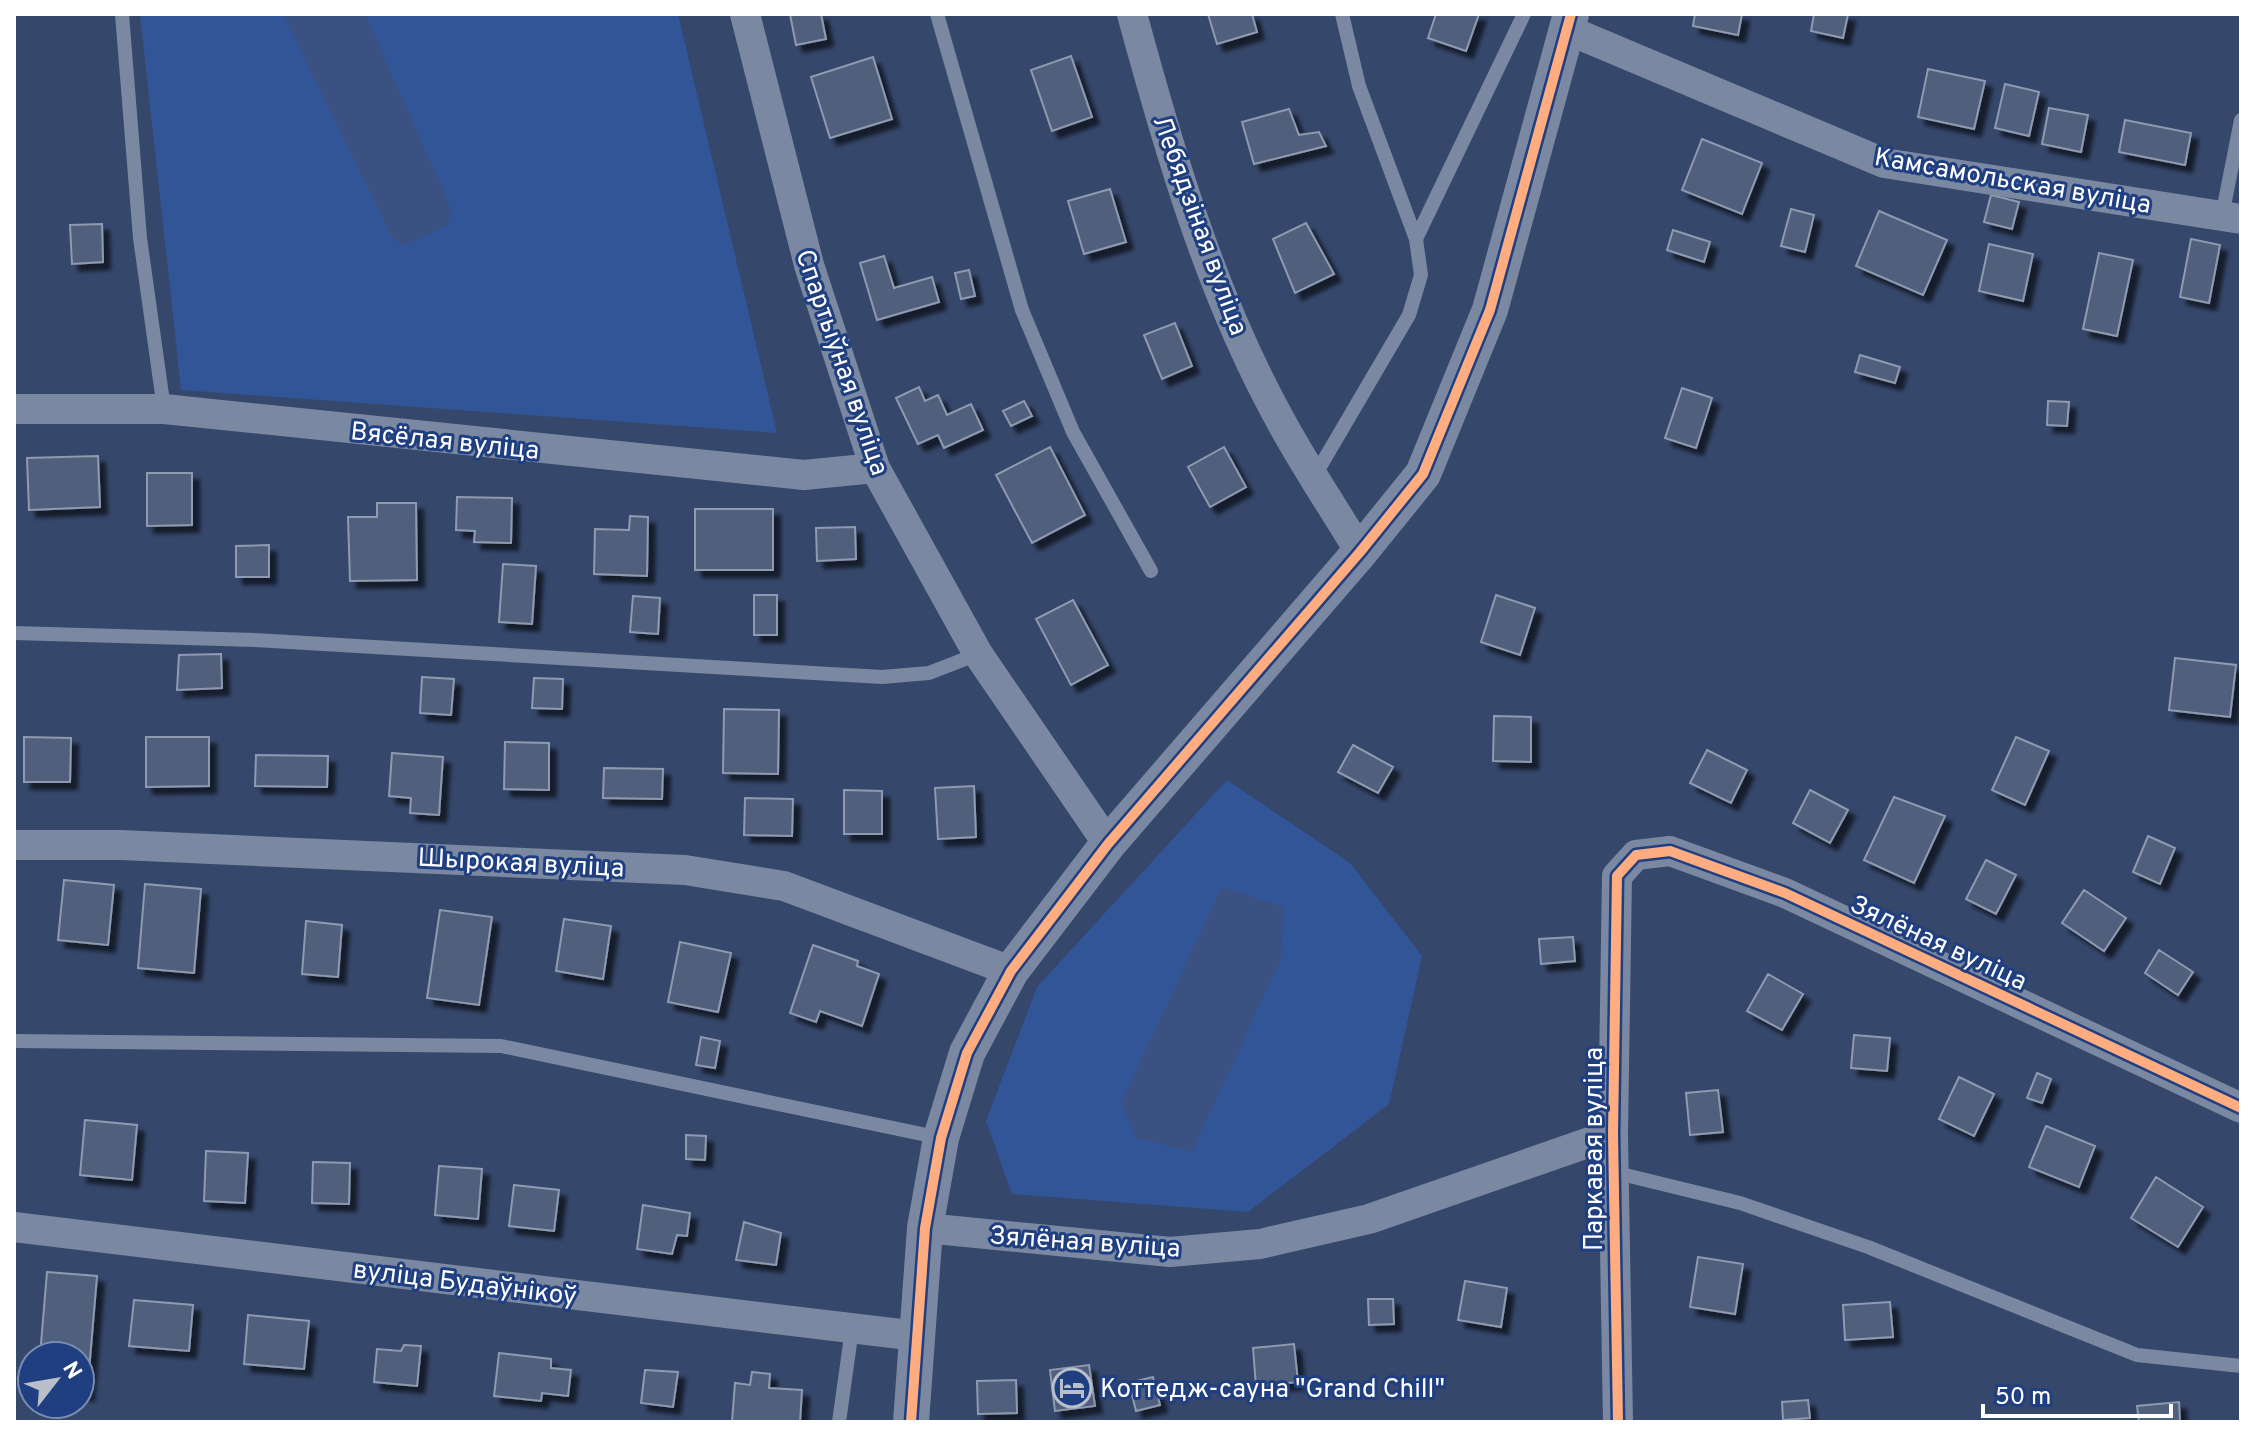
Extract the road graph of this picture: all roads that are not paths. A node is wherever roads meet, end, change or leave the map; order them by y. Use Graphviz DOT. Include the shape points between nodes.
graph roads {
  1 [pos="122,14"];
  2 [pos="745,14"];
  3 [pos="937,14"];
  4 [pos="1132,14"];
  5 [pos="1342,14"];
  6 [pos="1524,14"];
  7 [pos="1570,22"];
  8 [pos="2241,120"];
  9 [pos="2232,217"];
  10 [pos="1416,239"];
  11 [pos="14,409"];
  12 [pos="164,409"];
  13 [pos="875,468"];
  14 [pos="1314,477"];
  15 [pos="1360,552"];
  16 [pos="1151,571"];
  17 [pos="14,633"];
  18 [pos="978,654"];
  19 [pos="1108,844"];
  20 [pos="14,845"];
  21 [pos="1617,876"];
  22 [pos="1011,971"];
  23 [pos="14,1041"];
  24 [pos="2241,1108"];
  25 [pos="1613,1134"];
  26 [pos="941,1138"];
  27 [pos="1613,1172"];
  28 [pos="14,1227"];
  29 [pos="925,1228"];
  30 [pos="852,1329"];
  31 [pos="917,1336"];
  32 [pos="2241,1366"];
  33 [pos="839,1422"];
  34 [pos="911,1422"];
  35 [pos="1618,1422"];
  1 -- 12 [label="lane" via="140,238"];
  2 -- 13 [label="street, Спартыўная вуліца" via="809,265"];
  3 -- 16 [label="lane" via="1022,310 1073,432"];
  4 -- 14 [label="street, Лебядзіная вуліца" via="1223,300 1277,416"];
  5 -- 10 [label="lane" via="1359,86"];
  6 -- 10 [label="lane"];
  7 -- 9 [label="street, Камсамольская вуліца" via="1884,163"];
  7 -- 15 [label="street" via="1490,310 1423,474"];
  8 -- 9 [label="lane"];
  10 -- 14 [label="lane" via="1421,275 1409,315"];
  11 -- 12 [label="street, Вясёлая вуліца"];
  12 -- 13 [label="street, Вясёлая вуліца" via="716,469 804,475"];
  13 -- 18 [label="street, Спартыўная вуліца"];
  14 -- 15 [label="street, Лебядзіная вуліца"];
  15 -- 19 [label="street"];
  17 -- 18 [label="lane" via="255,640 882,677 929,673"];
  18 -- 19 [label="street, Спартыўная вуліца"];
  19 -- 22 [label="street"];
  20 -- 22 [label="street, Шырокая вуліца" via="685,870 784,886"];
  21 -- 24 [label="street, Зялёная вуліца" via="1636,855 1670,851 1770,888"];
  21 -- 25 [label="street, Паркавая вуліца"];
  22 -- 26 [label="street" via="967,1053"];
  23 -- 26 [label="lane" via="501,1046"];
  25 -- 27 [label="street, Паркавая вуліца"];
  25 -- 29 [label="street, Зялёная вуліца" via="1369,1219 1260,1244 1170,1252"];
  26 -- 29 [label="street"];
  27 -- 32 [label="lane" via="1740,1203 1839,1237 2137,1355"];
  27 -- 35 [label="street, Паркавая вуліца"];
  28 -- 30 [label="street, вуліца Будаўнікоў"];
  29 -- 31 [label="street"];
  30 -- 31 [label="street, вуліца Будаўнікоў"];
  30 -- 33 [label="lane"];
  31 -- 34 [label="street"];
}
